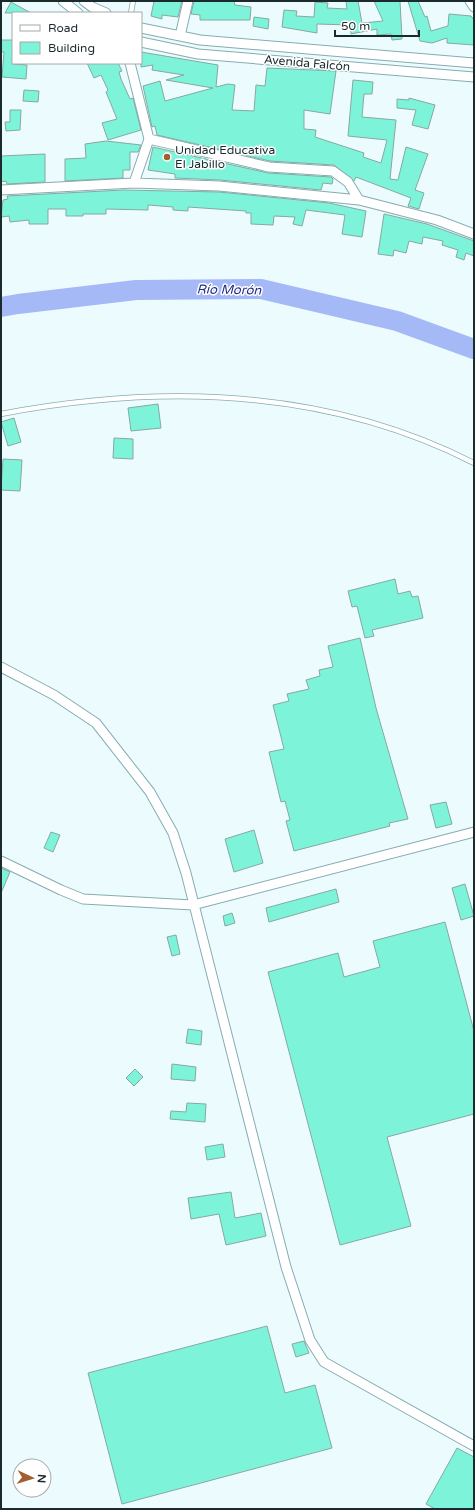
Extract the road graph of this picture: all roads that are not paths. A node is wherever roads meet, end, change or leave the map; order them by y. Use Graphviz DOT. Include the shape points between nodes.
graph roads {
  1 [pos="63,1"];
  2 [pos="84,1"];
  3 [pos="133,1"];
  4 [pos="188,1"];
  5 [pos="470,1"];
  6 [pos="474,7"];
  7 [pos="77,12"];
  8 [pos="104,12"];
  9 [pos="131,12"];
  10 [pos="142,28"];
  11 [pos="180,36"];
  12 [pos="142,42"];
  13 [pos="474,63"];
  14 [pos="130,64"];
  15 [pos="474,77"];
  16 [pos="149,139"];
  17 [pos="134,183"];
  18 [pos="1,190"];
  19 [pos="359,200"];
  20 [pos="474,234"];
  21 [pos="1,414"];
  22 [pos="474,462"];
  23 [pos="1,667"];
  24 [pos="474,832"];
  25 [pos="1,861"];
  26 [pos="193,905"];
  27 [pos="474,1446"];
  1 -- 7 [label="street"];
  2 -- 8 [label="street"];
  3 -- 9 [label="lane"];
  4 -- 11 [label="street"];
  5 -- 6 [label="street"];
  10 -- 11 [label="street, Avenida Falcón"];
  11 -- 13 [label="street, Avenida Falcón" via="200,40"];
  12 -- 15 [label="street, Avenida Falcón" via="198,54"];
  14 -- 16 [label="street"];
  16 -- 17 [label="street"];
  16 -- 19 [label="street" via="269,167 333,171 348,182"];
  17 -- 18 [label="street"];
  17 -- 19 [label="street" via="219,186"];
  19 -- 20 [label="street" via="438,220"];
  21 -- 22 [label="lane" via="98,399 130,397 192,396 260,401 305,407 387,426"];
  23 -- 26 [label="street" via="54,695 90,719 131,765 174,833"];
  24 -- 26 [label="street"];
  25 -- 26 [label="street" via="83,899"];
  26 -- 27 [label="street" via="286,1267 310,1340 324,1362"];
}
